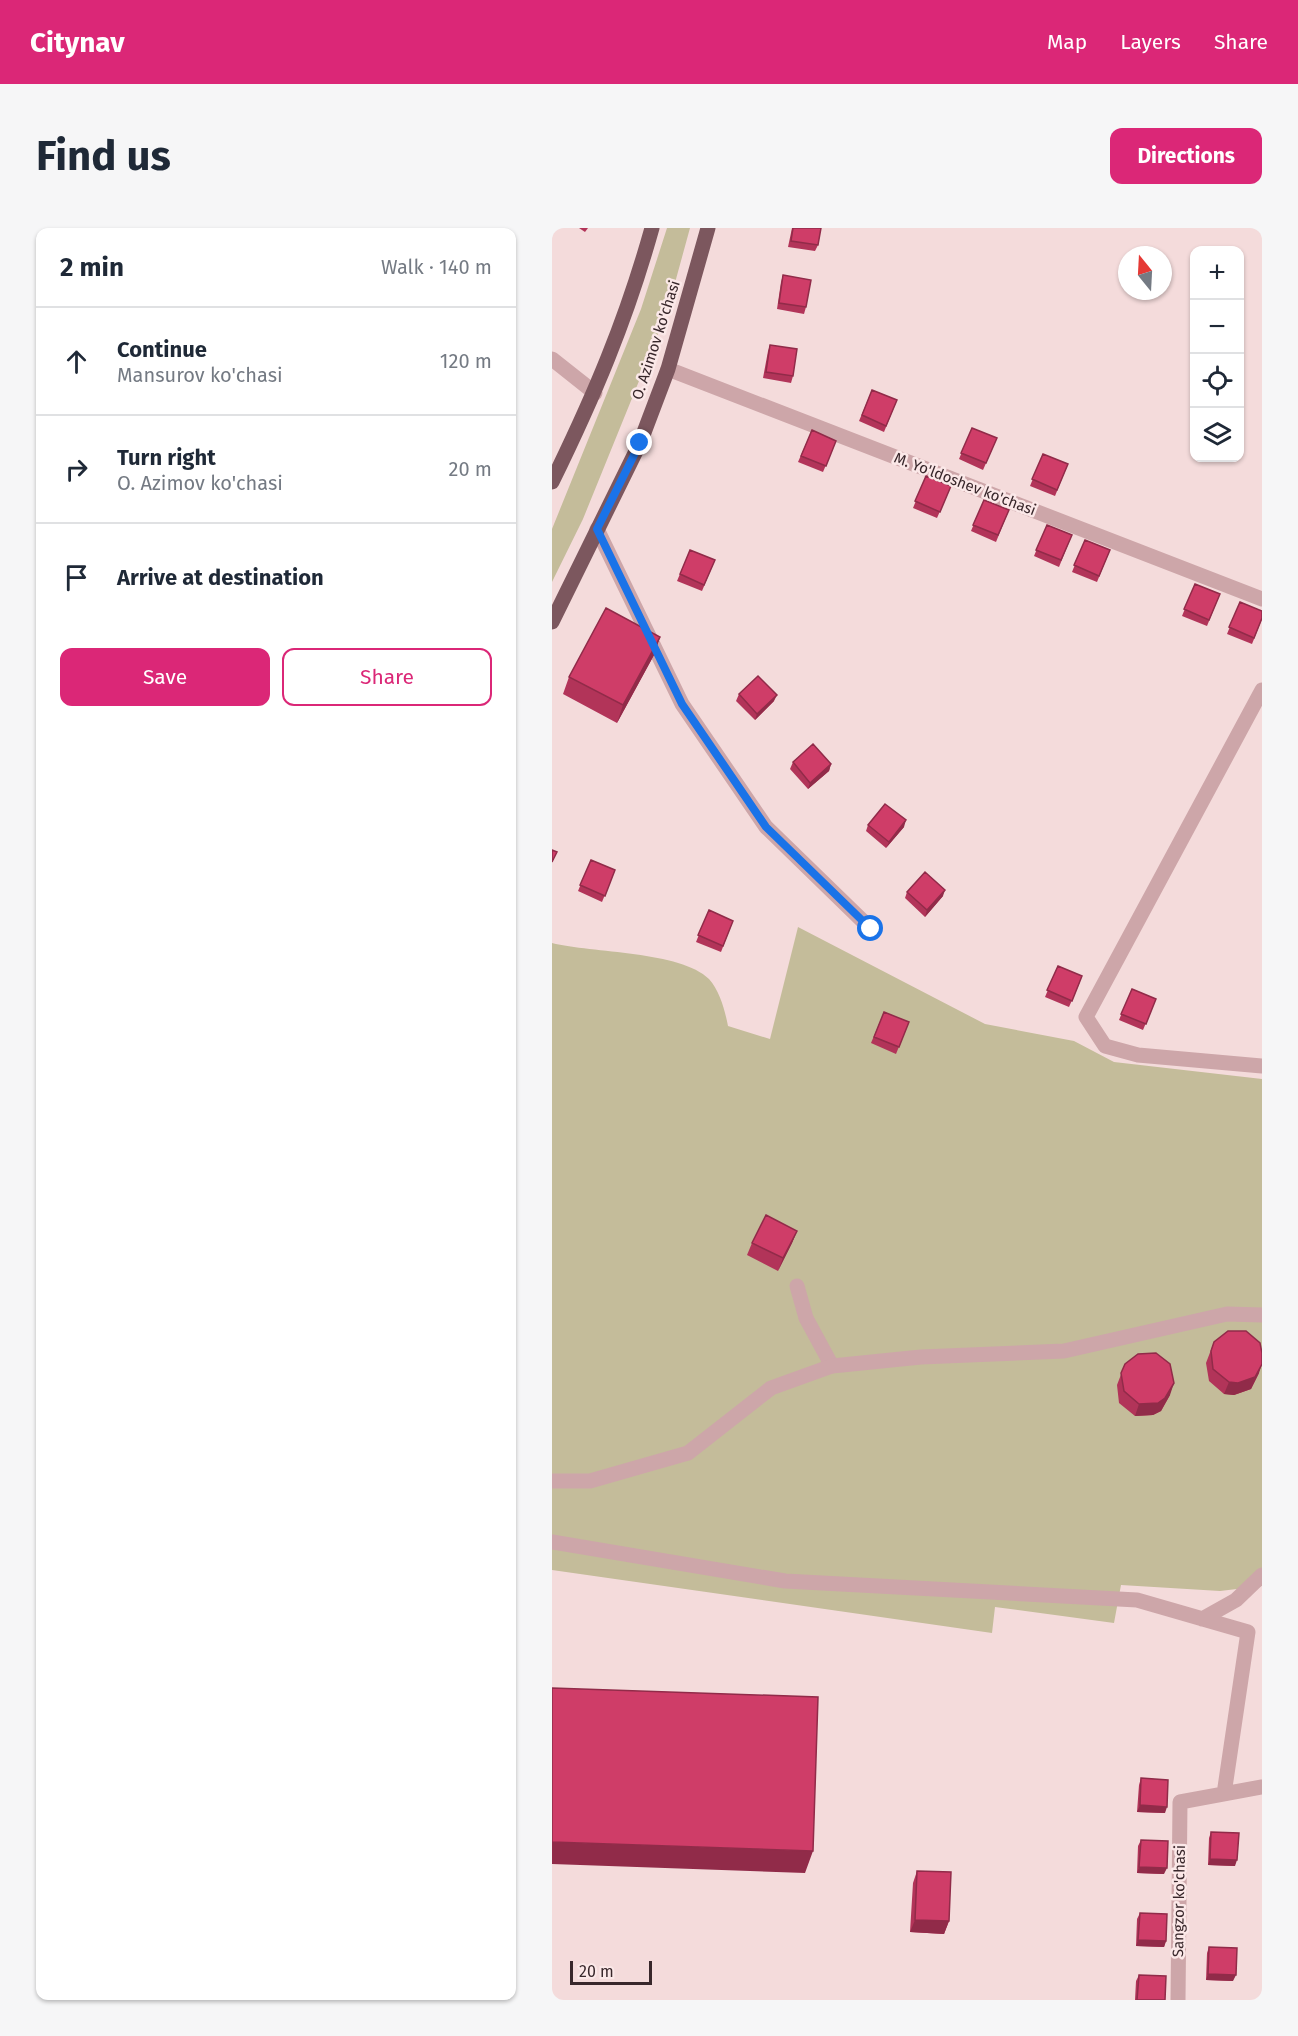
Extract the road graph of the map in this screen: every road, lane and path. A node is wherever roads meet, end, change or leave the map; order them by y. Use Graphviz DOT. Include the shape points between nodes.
graph roads {
  1 [pos="652,228"];
  2 [pos="708,228"];
  3 [pos="552,359"];
  4 [pos="668,369"];
  5 [pos="595,393"];
  6 [pos="552,482"];
  7 [pos="597,529"];
  8 [pos="1262,599"];
  9 [pos="552,622"];
  10 [pos="1262,690"];
  11 [pos="871,929"];
  12 [pos="1262,1066"];
  13 [pos="797,1286"];
  14 [pos="1262,1315"];
  15 [pos="832,1366"];
  16 [pos="552,1481"];
  17 [pos="552,1542"];
  18 [pos="1262,1575"];
  19 [pos="1202,1618"];
  20 [pos="1262,1787"];
  21 [pos="1224,1794"];
  22 [pos="1178,2000"];
  1 -- 5 [label="main road" via="627,312"];
  2 -- 4 [label="main road, O. Azimov ko'chasi"];
  3 -- 5 [label="street"];
  4 -- 7 [label="main road, O. Azimov ko'chasi" via="640,443"];
  4 -- 8 [label="street, M. Yo'ldoshev ko'chasi"];
  5 -- 6 [label="main road"];
  7 -- 9 [label="main road, O. Azimov ko'chasi"];
  7 -- 11 [label="street" via="682,704 766,827"];
  10 -- 12 [label="street" via="1086,1017 1105,1046 1138,1055"];
  13 -- 15 [label="street" via="806,1318"];
  14 -- 15 [label="street" via="1227,1314 1064,1351"];
  15 -- 16 [label="street" via="771,1388 688,1453 590,1481"];
  17 -- 19 [label="street" via="785,1581 1137,1600"];
  18 -- 19 [label="street" via="1236,1600"];
  19 -- 21 [label="street" via="1248,1632"];
  20 -- 21 [label="street"];
  21 -- 22 [label="street, Sangzor ko'chasi" via="1180,1802"];
}
